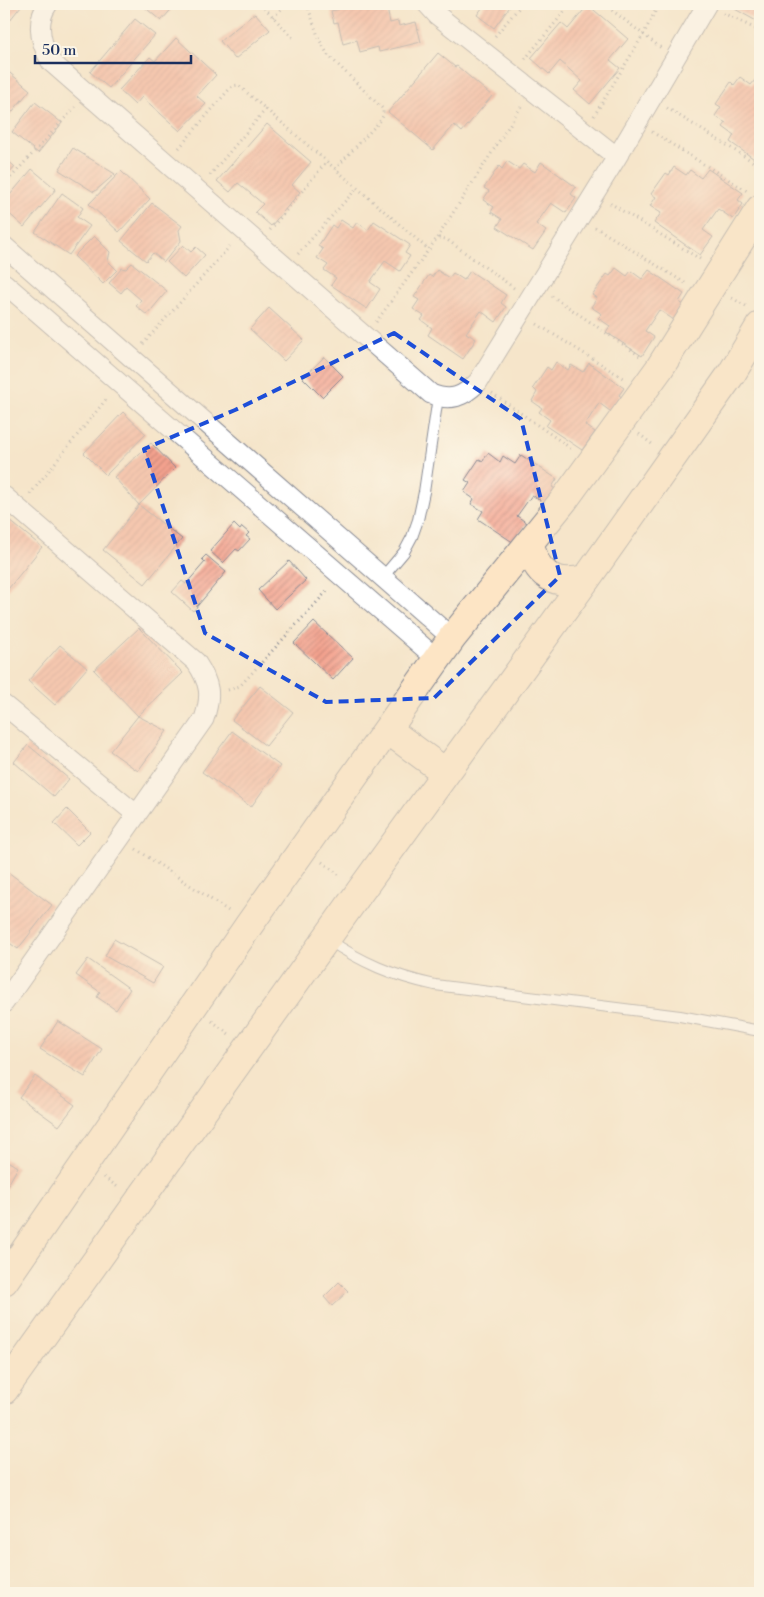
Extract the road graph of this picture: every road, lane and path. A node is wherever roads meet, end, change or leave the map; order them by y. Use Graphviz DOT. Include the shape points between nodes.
graph roads {
  1 [pos="48,4"];
  2 [pos="261,4"];
  3 [pos="287,4"];
  4 [pos="307,4"];
  5 [pos="427,4"];
  6 [pos="522,4"];
  7 [pos="571,4"];
  8 [pos="604,4"];
  9 [pos="659,4"];
  10 [pos="707,5"];
  11 [pos="273,17"];
  12 [pos="760,31"];
  13 [pos="643,35"];
  14 [pos="293,38"];
  15 [pos="483,51"];
  16 [pos="675,59"];
  17 [pos="513,74"];
  18 [pos="532,90"];
  19 [pos="88,94"];
  20 [pos="652,98"];
  21 [pos="266,109"];
  22 [pos="637,123"];
  23 [pos="584,131"];
  24 [pos="617,157"];
  25 [pos="327,161"];
  26 [pos="167,163"];
  27 [pos="760,166"];
  28 [pos="335,168"];
  29 [pos="4,185"];
  30 [pos="357,188"];
  31 [pos="198,190"];
  32 [pos="594,194"];
  33 [pos="756,201"];
  34 [pos="579,218"];
  35 [pos="244,230"];
  36 [pos="437,239"];
  37 [pos="259,244"];
  38 [pos="4,246"];
  39 [pos="428,249"];
  40 [pos="286,267"];
  41 [pos="4,283"];
  42 [pos="713,284"];
  43 [pos="529,299"];
  44 [pos="756,318"];
  45 [pos="366,337"];
  46 [pos="131,358"];
  47 [pos="659,369"];
  48 [pos="478,382"];
  49 [pos="120,383"];
  50 [pos="643,391"];
  51 [pos="438,397"];
  52 [pos="621,421"];
  53 [pos="670,458"];
  54 [pos="591,462"];
  55 [pos="4,496"];
  56 [pos="18,508"];
  57 [pos="530,542"];
  58 [pos="341,575"];
  59 [pos="382,578"];
  60 [pos="586,578"];
  61 [pos="444,649"];
  62 [pos="209,689"];
  63 [pos="4,705"];
  64 [pos="388,730"];
  65 [pos="446,772"];
  66 [pos="137,815"];
  67 [pos="120,838"];
  68 [pos="304,848"];
  69 [pos="361,890"];
  70 [pos="249,925"];
  71 [pos="326,939"];
  72 [pos="10,981"];
  73 [pos="4,1003"];
  74 [pos="194,1006"];
  75 [pos="760,1031"];
  76 [pos="247,1049"];
  77 [pos="85,1164"];
  78 [pos="138,1202"];
  79 [pos="4,1282"];
  80 [pos="4,1390"];
  1 -- 19 [label="street" via="41,21 40,36 44,49 51,62"];
  2 -- 11 [label="path"];
  3 -- 11 [label="path"];
  4 -- 28 [label="path" via="328,55 383,109 381,120"];
  5 -- 15 [label="street"];
  6 -- 15 [label="path"];
  7 -- 17 [label="path"];
  8 -- 13 [label="path"];
  9 -- 13 [label="path"];
  10 -- 12 [label="path"];
  10 -- 16 [label="street"];
  11 -- 14 [label="path"];
  13 -- 16 [label="path"];
  13 -- 23 [label="path"];
  15 -- 17 [label="street"];
  16 -- 20 [label="street"];
  17 -- 18 [label="street"];
  18 -- 23 [label="street"];
  18 -- 36 [label="path"];
  19 -- 26 [label="street"];
  19 -- 29 [label="path"];
  20 -- 22 [label="street"];
  20 -- 27 [label="path"];
  21 -- 25 [label="path"];
  21 -- 26 [label="path" via="241,86 234,85"];
  21 -- 31 [label="path"];
  22 -- 24 [label="street"];
  22 -- 33 [label="path"];
  23 -- 24 [label="street"];
  24 -- 32 [label="street"];
  25 -- 28 [label="path"];
  25 -- 37 [label="path"];
  26 -- 31 [label="street"];
  28 -- 30 [label="path"];
  30 -- 39 [label="path"];
  30 -- 40 [label="path"];
  31 -- 35 [label="street"];
  32 -- 34 [label="street"];
  32 -- 42 [label="path"];
  33 -- 42 [label="street"];
  34 -- 42 [label="path"];
  34 -- 43 [label="street"];
  35 -- 37 [label="street"];
  35 -- 46 [label="path"];
  36 -- 39 [label="path"];
  36 -- 43 [label="path" via="446,239"];
  37 -- 40 [label="street"];
  38 -- 46 [label="street"];
  39 -- 45 [label="path"];
  40 -- 45 [label="street"];
  41 -- 49 [label="street"];
  42 -- 44 [label="path"];
  42 -- 47 [label="street"];
  43 -- 47 [label="path"];
  43 -- 48 [label="street"];
  43 -- 50 [label="path"];
  44 -- 53 [label="street" via="732,372"];
  45 -- 51 [label="street"];
  46 -- 59 [label="street"];
  47 -- 50 [label="street"];
  48 -- 51 [label="street" via="462,395"];
  48 -- 54 [label="path"];
  49 -- 56 [label="path"];
  49 -- 58 [label="street"];
  50 -- 52 [label="street"];
  51 -- 59 [label="lane" via="418,520 404,552"];
  52 -- 53 [label="path"];
  52 -- 54 [label="street"];
  53 -- 60 [label="street"];
  54 -- 57 [label="street"];
  55 -- 56 [label="street"];
  56 -- 62 [label="street" via="196,662"];
  57 -- 60 [label="street" via="538,567 548,576 574,582"];
  57 -- 61 [label="street"];
  58 -- 61 [label="street"];
  58 -- 62 [label="path" via="240,686 224,691"];
  59 -- 61 [label="street"];
  60 -- 65 [label="street"];
  61 -- 64 [label="street"];
  62 -- 66 [label="street" via="204,719"];
  63 -- 66 [label="street"];
  64 -- 65 [label="street"];
  64 -- 68 [label="street"];
  65 -- 69 [label="street"];
  66 -- 67 [label="street"];
  67 -- 70 [label="path"];
  67 -- 72 [label="street"];
  68 -- 69 [label="path"];
  68 -- 70 [label="street"];
  69 -- 71 [label="street"];
  70 -- 74 [label="street"];
  71 -- 75 [label="lane" via="367,964 435,985 680,1016"];
  71 -- 76 [label="street"];
  72 -- 73 [label="street"];
  74 -- 76 [label="path"];
  74 -- 77 [label="street"];
  76 -- 78 [label="street"];
  77 -- 78 [label="path"];
  77 -- 79 [label="street"];
  78 -- 80 [label="street"];
}
